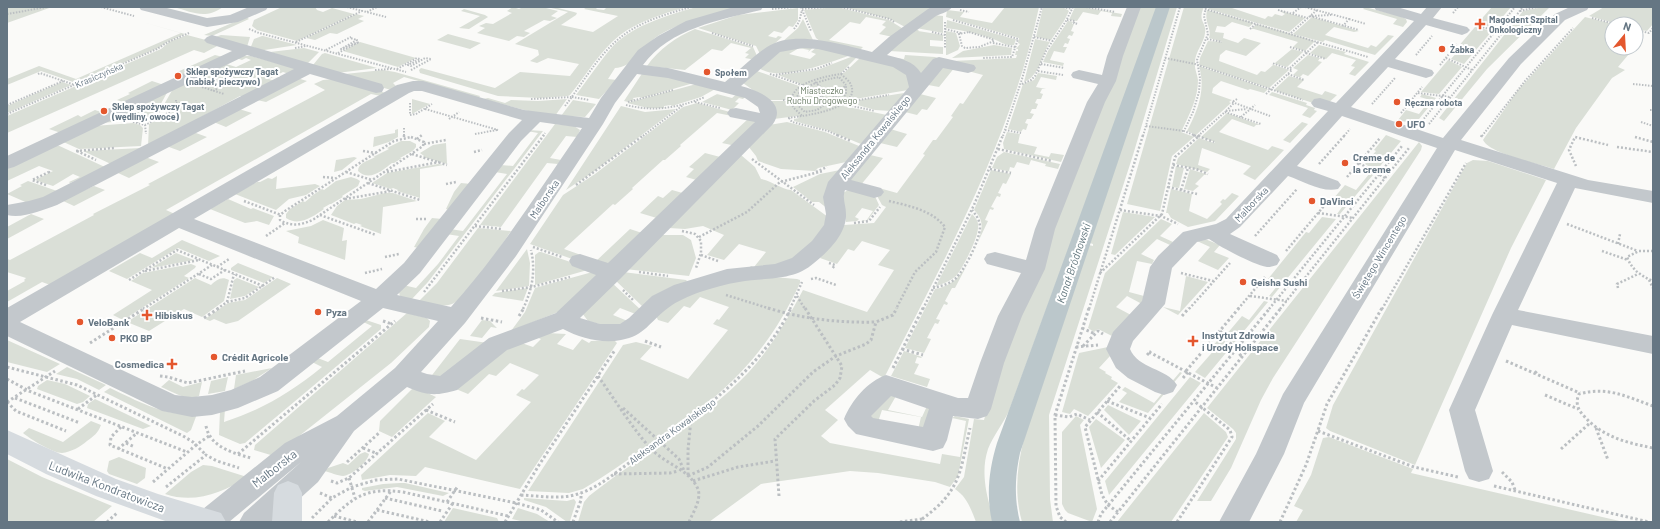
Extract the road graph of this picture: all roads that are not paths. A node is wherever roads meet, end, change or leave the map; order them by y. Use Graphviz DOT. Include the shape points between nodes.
graph roads {
  1 [pos="146,7"];
  2 [pos="230,7"];
  3 [pos="261,7"];
  4 [pos="1381,7"];
  5 [pos="763,8"];
  6 [pos="1132,9"];
  7 [pos="945,11"];
  8 [pos="1562,12"];
  9 [pos="1584,12"];
  10 [pos="1428,15"];
  11 [pos="195,25"];
  12 [pos="1462,30"];
  13 [pos="212,40"];
  14 [pos="246,50"];
  15 [pos="876,57"];
  16 [pos="1385,61"];
  17 [pos="971,63"];
  18 [pos="309,68"];
  19 [pos="632,68"];
  20 [pos="1426,73"];
  21 [pos="1079,75"];
  22 [pos="1108,81"];
  23 [pos="719,85"];
  24 [pos="376,88"];
  25 [pos="915,88"];
  26 [pos="1312,102"];
  27 [pos="1339,110"];
  28 [pos="736,113"];
  29 [pos="537,115"];
  30 [pos="775,120"];
  31 [pos="594,124"];
  32 [pos="1449,144"];
  33 [pos="7,163"];
  34 [pos="1285,168"];
  35 [pos="1572,175"];
  36 [pos="838,182"];
  37 [pos="1331,185"];
  38 [pos="876,195"];
  39 [pos="1653,197"];
  40 [pos="9,208"];
  41 [pos="184,215"];
  42 [pos="1212,231"];
  43 [pos="995,259"];
  44 [pos="1268,260"];
  45 [pos="1034,269"];
  46 [pos="379,299"];
  47 [pos="1504,315"];
  48 [pos="468,317"];
  49 [pos="7,319"];
  50 [pos="564,319"];
  51 [pos="7,326"];
  52 [pos="1653,345"];
  53 [pos="404,375"];
  54 [pos="1169,390"];
  55 [pos="944,403"];
  56 [pos="346,423"];
  57 [pos="7,441"];
  58 [pos="1482,475"];
  59 [pos="288,493"];
  60 [pos="300,520"];
  61 [pos="209,522"];
  62 [pos="254,522"];
  63 [pos="1234,522"];
  1 -- 11 [label="street"];
  2 -- 11 [label="street"];
  3 -- 11 [label="street" via="233,19"];
  4 -- 10 [label="street"];
  5 -- 19 [label="street, Malborska" via="712,17 675,32 650,48"];
  6 -- 22 [label="street"];
  7 -- 15 [label="street" via="933,12"];
  8 -- 9 [label="street, Świętego Wincentego"];
  8 -- 32 [label="street, Świętego Wincentego" via="1505,73"];
  10 -- 12 [label="street"];
  10 -- 16 [label="street, Malborska"];
  13 -- 14 [label="street"];
  14 -- 18 [label="street"];
  14 -- 33 [label="street"];
  15 -- 23 [label="street" via="816,44 783,45 774,49 764,66"];
  15 -- 25 [label="street" via="909,68 916,77"];
  16 -- 20 [label="street"];
  16 -- 27 [label="street, Malborska"];
  17 -- 25 [label="street, Aleksandra Kowalskiego" via="939,52"];
  18 -- 24 [label="street"];
  18 -- 40 [label="street" via="47,202 32,208"];
  19 -- 23 [label="street"];
  19 -- 31 [label="street, Malborska"];
  21 -- 22 [label="street"];
  22 -- 45 [label="street" via="1096,102 1048,222"];
  23 -- 30 [label="street" via="763,100"];
  25 -- 36 [label="street, Aleksandra Kowalskiego"];
  26 -- 27 [label="street"];
  27 -- 32 [label="street"];
  27 -- 34 [label="street, Malborska"];
  28 -- 30 [label="street"];
  29 -- 31 [label="street"];
  29 -- 41 [label="street" via="423,86 406,88"];
  29 -- 46 [label="street" via="515,137 412,268"];
  30 -- 50 [label="street" via="759,130 604,270"];
  31 -- 48 [label="street, Malborska" via="508,250"];
  32 -- 35 [label="street"];
  32 -- 63 [label="street, Świętego Wincentego" via="1292,401 1270,454"];
  34 -- 37 [label="street"];
  34 -- 42 [label="street, Malborska" via="1233,223 1226,228"];
  35 -- 39 [label="street" via="1585,186"];
  35 -- 47 [label="street"];
  36 -- 38 [label="street"];
  36 -- 50 [label="street, Aleksandra Kowalskiego" via="832,198 836,216 834,223 828,235 808,258 801,273 776,271 734,275 697,274 633,327 623,332 608,333 588,329"];
  41 -- 46 [label="street" via="357,280"];
  41 -- 49 [label="street"];
  42 -- 44 [label="street" via="1228,242"];
  42 -- 54 [label="street, Malborska" via="1188,238 1164,263 1153,304 1119,342 1121,357 1135,370"];
  43 -- 45 [label="street"];
  45 -- 55 [label="street" via="1010,316 978,409 958,408"];
  46 -- 48 [label="street"];
  46 -- 51 [label="street" via="269,384 212,406 171,404"];
  47 -- 52 [label="street"];
  47 -- 58 [label="street" via="1462,410"];
  48 -- 53 [label="street, Malborska"];
  50 -- 53 [label="street" via="498,344 448,383 437,386"];
  53 -- 56 [label="street, Malborska"];
  55 -- 55 [label="street" via="886,385 860,411 858,419 865,427 933,440"];
  56 -- 59 [label="street, Malborska" via="308,474"];
  56 -- 61 [label="street, Malborska" via="295,451"];
  57 -- 61 [label="main road, Ludwika Kondratowicza" via="96,484"];
  59 -- 60 [label="main road"];
  59 -- 62 [label="street, Malborska"];
}
